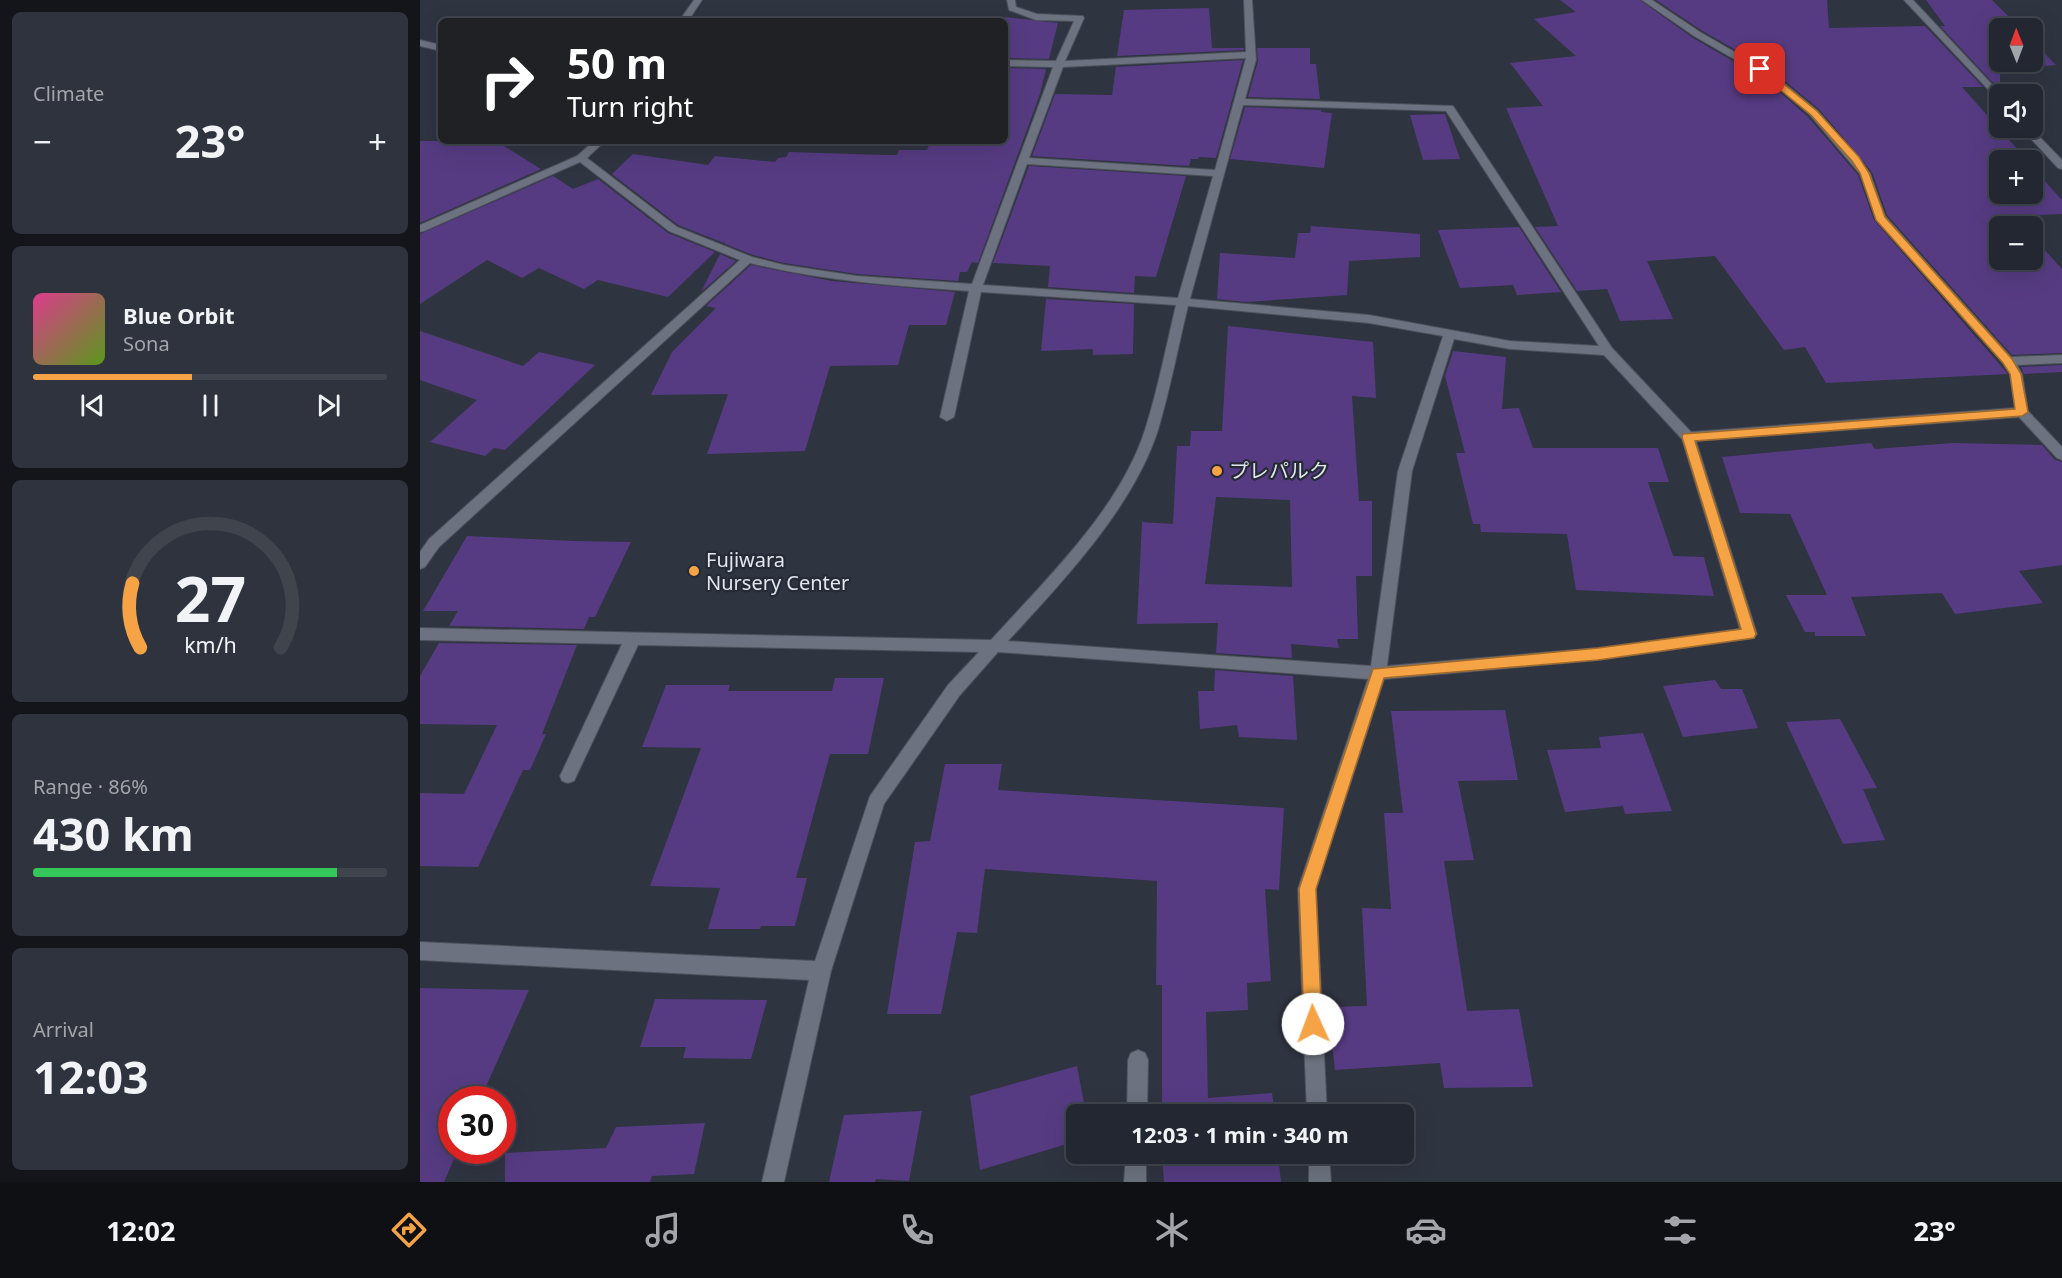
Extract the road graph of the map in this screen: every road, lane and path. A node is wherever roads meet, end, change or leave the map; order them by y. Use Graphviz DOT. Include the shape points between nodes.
graph roads {
  1 [pos="698,0"];
  2 [pos="1011,0"];
  3 [pos="1248,0"];
  4 [pos="1646,0"];
  5 [pos="1908,0"];
  6 [pos="685,18"];
  7 [pos="420,43"];
  8 [pos="438,47"];
  9 [pos="1251,55"];
  10 [pos="1008,63"];
  11 [pos="1059,64"];
  12 [pos="1989,87"];
  13 [pos="1240,102"];
  14 [pos="2035,138"];
  15 [pos="597,144"];
  16 [pos="581,158"];
  17 [pos="1023,161"];
  18 [pos="2062,166"];
  19 [pos="1219,172"];
  20 [pos="420,229"];
  21 [pos="748,259"];
  22 [pos="976,288"];
  23 [pos="1183,302"];
  24 [pos="1449,336"];
  25 [pos="1608,351"];
  26 [pos="2062,359"];
  27 [pos="2008,361"];
  28 [pos="2022,412"];
  29 [pos="947,417"];
  30 [pos="1688,437"];
  31 [pos="2062,456"];
  32 [pos="420,563"];
  33 [pos="420,634"];
  34 [pos="633,638"];
  35 [pos="994,646"];
  36 [pos="1378,673"];
  37 [pos="568,776"];
  38 [pos="420,951"];
  39 [pos="821,971"];
  40 [pos="1138,1060"];
  41 [pos="1137,1104"];
  42 [pos="1317,1104"];
  43 [pos="1136,1164"];
  44 [pos="1319,1164"];
  45 [pos="773,1182"];
  46 [pos="1135,1182"];
  47 [pos="1320,1182"];
  1 -- 6 [label="street"];
  2 -- 11 [label="street" via="1012,8 1036,17 1080,18"];
  3 -- 9 [label="street"];
  4 -- 27 [label="street" via="1770,76 1814,113 1865,173 1880,218"];
  5 -- 12 [label="street"];
  7 -- 8 [label="street"];
  9 -- 11 [label="street"];
  9 -- 13 [label="street"];
  10 -- 11 [label="street"];
  11 -- 17 [label="street"];
  13 -- 19 [label="street"];
  13 -- 25 [label="street" via="1449,108"];
  14 -- 18 [label="street"];
  15 -- 16 [label="street"];
  16 -- 20 [label="street"];
  16 -- 21 [label="street" via="673,229"];
  17 -- 19 [label="street"];
  17 -- 22 [label="street"];
  19 -- 23 [label="street"];
  21 -- 22 [label="street" via="857,280"];
  21 -- 32 [label="street" via="434,543"];
  22 -- 23 [label="street"];
  22 -- 29 [label="street"];
  23 -- 24 [label="street" via="1369,319"];
  23 -- 35 [label="street" via="1151,430 1137,464 1104,519"];
  24 -- 25 [label="street" via="1510,345"];
  24 -- 36 [label="street" via="1405,471"];
  25 -- 30 [label="street"];
  26 -- 27 [label="street"];
  27 -- 28 [label="street" via="2016,374"];
  28 -- 30 [label="street"];
  28 -- 31 [label="street"];
  30 -- 36 [label="street" via="1749,634 1598,654"];
  33 -- 34 [label="street"];
  34 -- 35 [label="street"];
  34 -- 37 [label="street"];
  35 -- 36 [label="street"];
  35 -- 39 [label="street" via="954,690 876,801"];
  36 -- 42 [label="street" via="1307,889"];
  38 -- 39 [label="street"];
  39 -- 45 [label="street"];
  40 -- 41 [label="street"];
  43 -- 46 [label="street"];
  44 -- 47 [label="street"];
}
